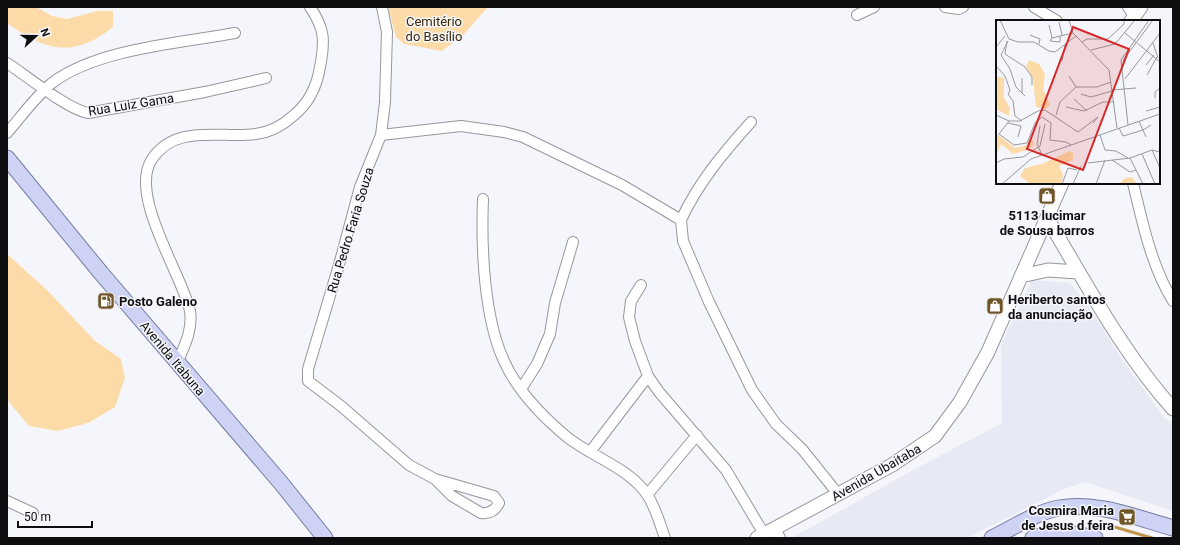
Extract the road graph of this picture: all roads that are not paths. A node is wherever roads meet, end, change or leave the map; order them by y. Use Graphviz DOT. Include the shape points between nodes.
graph roads {
  1 [pos="310,7"];
  2 [pos="382,7"];
  3 [pos="874,7"];
  4 [pos="945,7"];
  5 [pos="1034,7"];
  6 [pos="961,8"];
  7 [pos="857,15"];
  8 [pos="1055,20"];
  9 [pos="235,33"];
  10 [pos="7,63"];
  11 [pos="266,78"];
  12 [pos="45,89"];
  13 [pos="750,122"];
  14 [pos="7,133"];
  15 [pos="381,135"];
  16 [pos="7,158"];
  17 [pos="1062,184"];
  18 [pos="1133,184"];
  19 [pos="483,199"];
  20 [pos="1047,218"];
  21 [pos="681,220"];
  22 [pos="573,242"];
  23 [pos="1078,272"];
  24 [pos="1021,276"];
  25 [pos="641,285"];
  26 [pos="1173,301"];
  27 [pos="177,363"];
  28 [pos="648,376"];
  29 [pos="521,389"];
  30 [pos="1173,409"];
  31 [pos="696,435"];
  32 [pos="590,452"];
  33 [pos="435,479"];
  34 [pos="838,494"];
  35 [pos="647,495"];
  36 [pos="7,500"];
  37 [pos="33,513"];
  38 [pos="1173,528"];
  39 [pos="769,535"];
  40 [pos="325,538"];
  41 [pos="665,538"];
  42 [pos="992,538"];
  43 [pos="1033,538"];
  44 [pos="1094,538"];
  1 -- 27 [label="street" via="322,29 324,46 319,73 308,100 300,111 279,128 255,135 204,134 176,140 163,147 149,167 147,193 156,227 190,311 190,330"];
  2 -- 15 [label="street, Rua Pedro Faria Souza" via="387,32 385,102"];
  3 -- 7 [label="street"];
  4 -- 6 [label="street"];
  5 -- 8 [label="street"];
  9 -- 12 [label="street" via="113,55 86,64"];
  10 -- 12 [label="street, Rua Luiz Gama"];
  11 -- 12 [label="street, Rua Luiz Gama" via="88,113 82,112"];
  12 -- 14 [label="street"];
  13 -- 21 [label="street" via="721,155 694,195"];
  15 -- 21 [label="street" via="461,126 523,137 622,185"];
  15 -- 33 [label="street, Rua Pedro Faria Souza" via="355,205 308,369 308,381 409,465"];
  16 -- 27 [label="main road, Avenida Itabuna"];
  17 -- 20 [label="main road, Avenida Ubaitaba"];
  18 -- 26 [label="street" via="1154,257"];
  19 -- 29 [label="street" via="485,269 492,322 503,360"];
  20 -- 23 [label="main road"];
  20 -- 24 [label="main road, Avenida Ubaitaba"];
  21 -- 34 [label="street" via="684,241 709,302 752,390 776,424 802,449"];
  22 -- 29 [label="street" via="555,303 550,334 537,364"];
  23 -- 24 [label="main road" via="1048,270"];
  23 -- 30 [label="main road" via="1157,391"];
  24 -- 34 [label="main road, Avenida Ubaitaba" via="988,352 960,402 935,436 892,465"];
  25 -- 28 [label="street" via="631,301 629,317"];
  27 -- 40 [label="main road, Avenida Itabuna"];
  28 -- 31 [label="street"];
  28 -- 32 [label="street"];
  29 -- 32 [label="street" via="568,438"];
  31 -- 35 [label="street"];
  31 -- 39 [label="street" via="726,470"];
  32 -- 35 [label="street" via="628,476"];
  33 -- 33 [label="street" via="494,496 499,503 492,512 481,513 452,496"];
  34 -- 39 [label="main road, Avenida Ubaitaba"];
  35 -- 41 [label="street"];
  36 -- 37 [label="street"];
  38 -- 42 [label="main road" via="1102,508 1077,506 1058,508"];
  43 -- 44 [label="main road" via="1060,531"];
}
